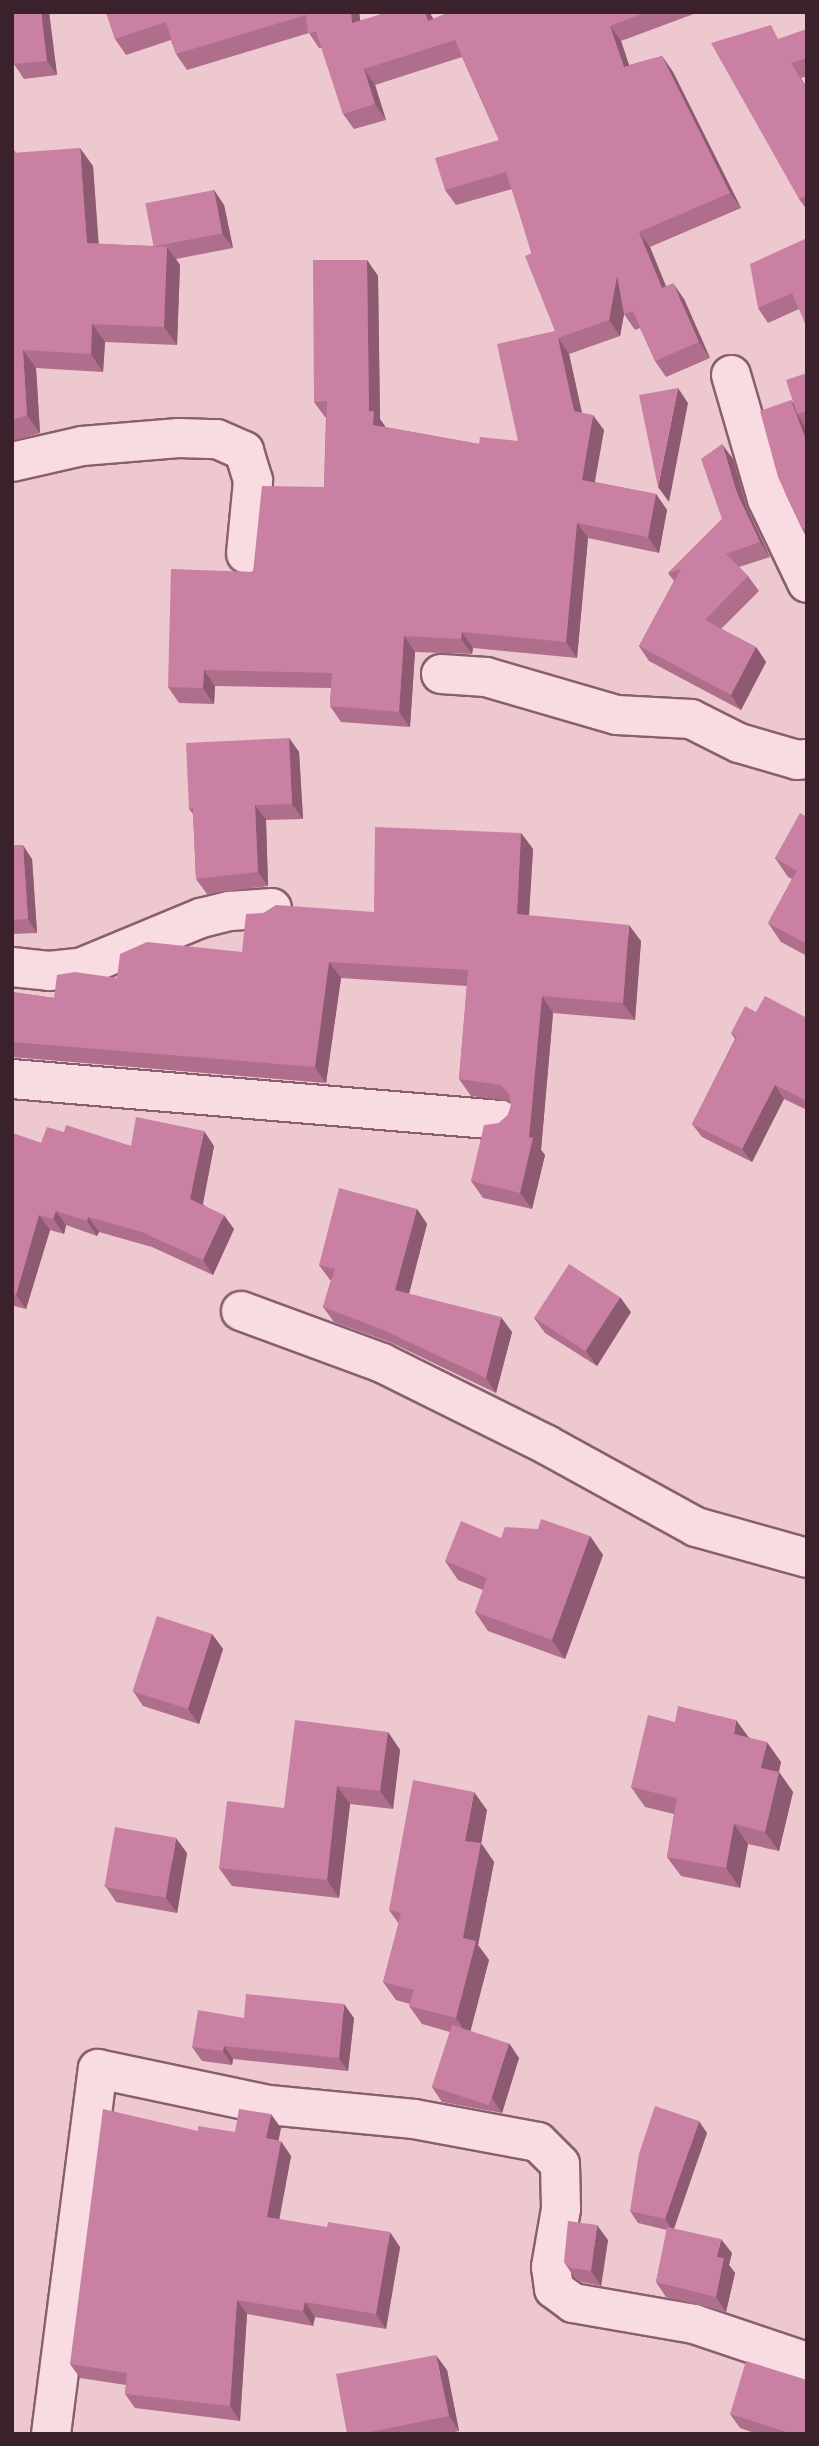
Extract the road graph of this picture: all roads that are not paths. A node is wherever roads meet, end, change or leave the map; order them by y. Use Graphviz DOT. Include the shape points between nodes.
graph roads {
  1 [pos="731,375"];
  2 [pos="12,462"];
  3 [pos="246,554"];
  4 [pos="807,583"];
  5 [pos="441,674"];
  6 [pos="807,759"];
  7 [pos="272,908"];
  8 [pos="12,967"];
  9 [pos="12,1079"];
  10 [pos="501,1120"];
  11 [pos="241,1311"];
  12 [pos="807,1558"];
  13 [pos="807,2362"];
  14 [pos="51,2434"];
  1 -- 4 [label="street" via="767,499"];
  2 -- 3 [label="street" via="82,446 217,439 244,451 253,481"];
  5 -- 6 [label="street" via="486,677 617,715 691,719 739,743"];
  7 -- 8 [label="street" via="201,918 80,968"];
  9 -- 10 [label="street"];
  11 -- 12 [label="street" via="382,1363 547,1445 696,1527"];
  13 -- 14 [label="street" via="694,2324 573,2303 554,2288 551,2267 561,2209 560,2164 538,2142 414,2119 269,2105 99,2069"];
}
